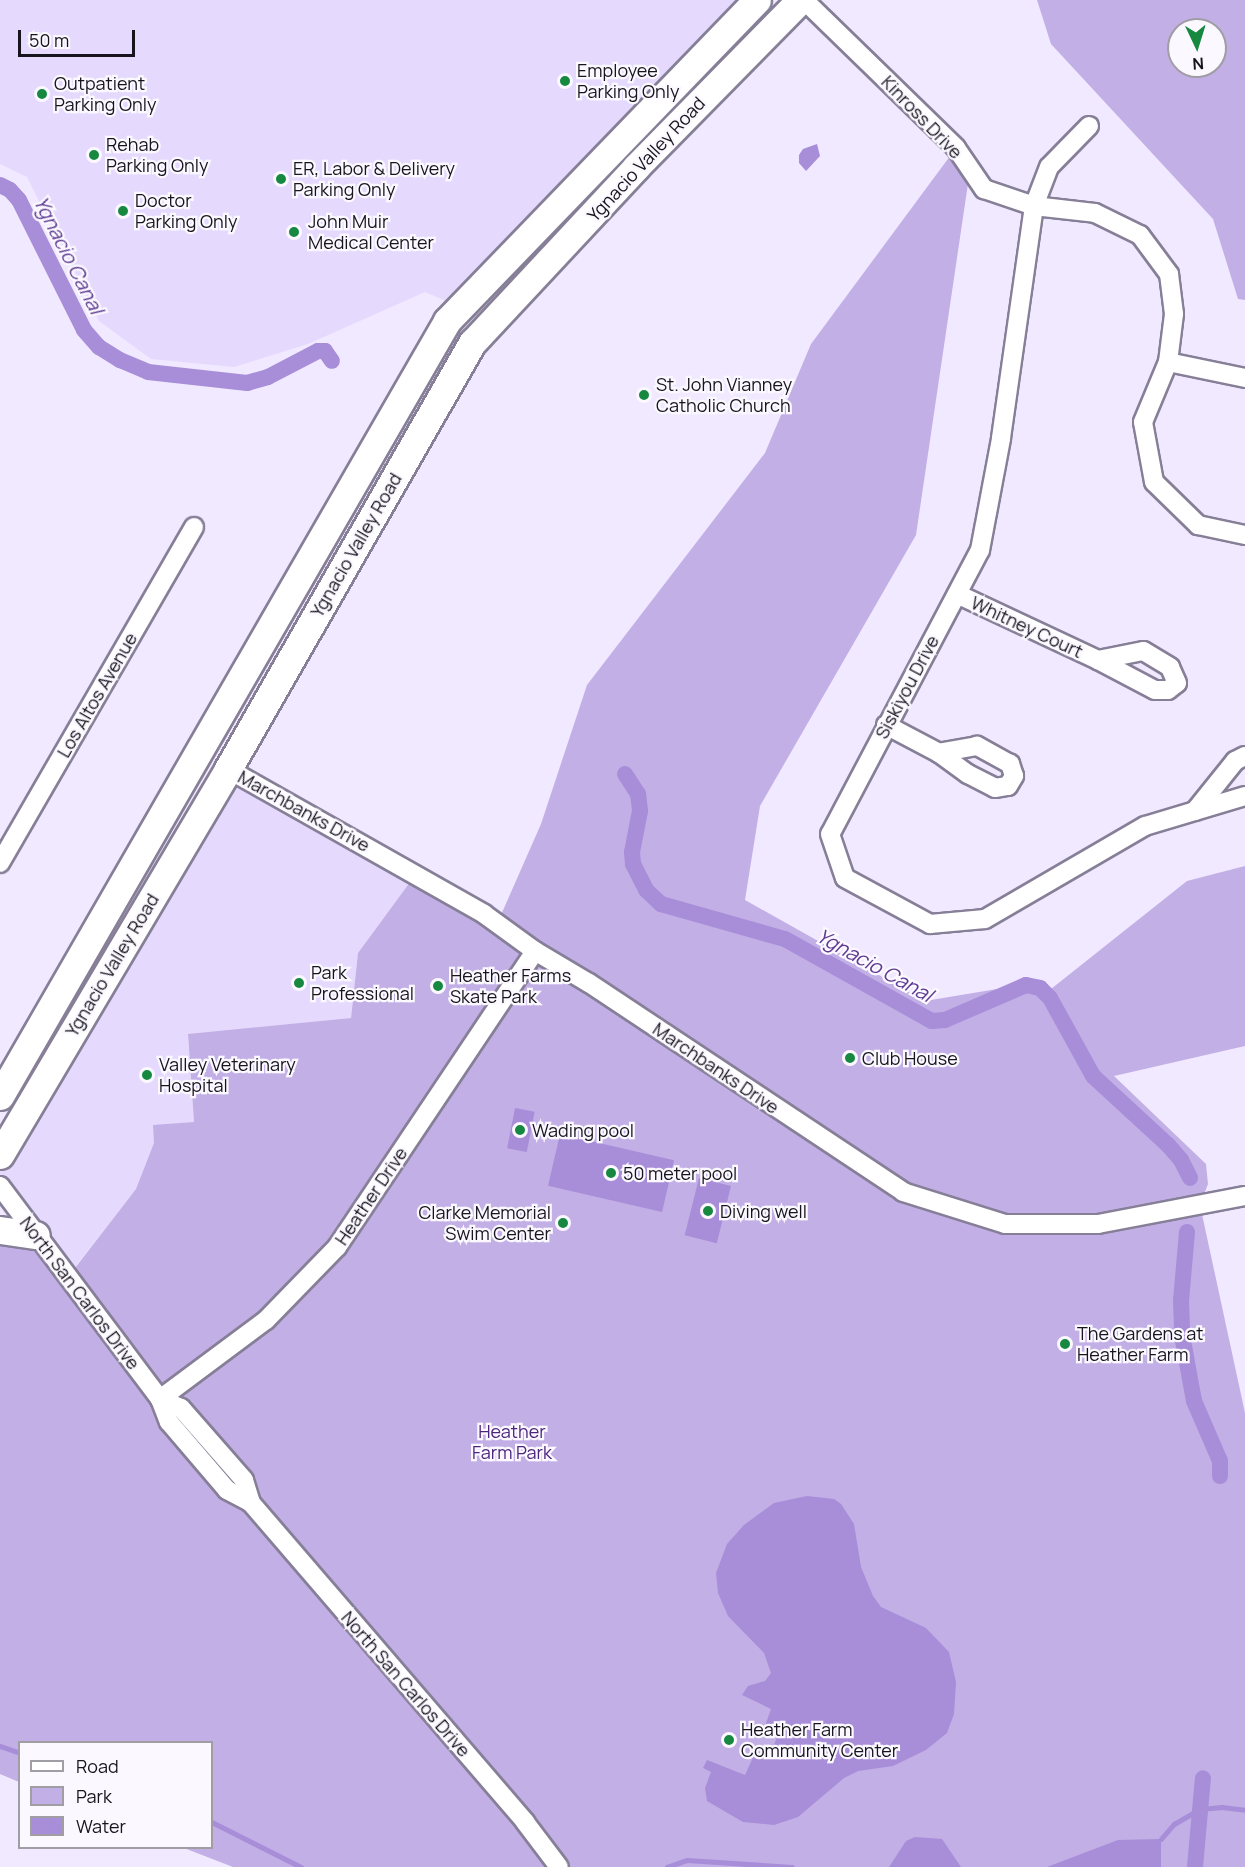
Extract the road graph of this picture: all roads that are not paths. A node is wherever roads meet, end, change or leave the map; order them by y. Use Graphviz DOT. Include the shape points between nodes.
graph roads {
  1 [pos="757,0"];
  2 [pos="800,0"];
  3 [pos="804,0"];
  4 [pos="1089,126"];
  5 [pos="1034,206"];
  6 [pos="1168,362"];
  7 [pos="1245,378"];
  8 [pos="194,527"];
  9 [pos="1245,535"];
  10 [pos="957,594"];
  11 [pos="1098,660"];
  12 [pos="886,725"];
  13 [pos="939,753"];
  14 [pos="1245,756"];
  15 [pos="228,769"];
  16 [pos="1245,796"];
  17 [pos="1195,811"];
  18 [pos="0,863"];
  19 [pos="535,951"];
  20 [pos="0,1096"];
  21 [pos="0,1155"];
  22 [pos="0,1186"];
  23 [pos="1245,1196"];
  24 [pos="0,1230"];
  25 [pos="36,1235"];
  26 [pos="160,1399"];
  27 [pos="560,1867"];
  1 -- 20 [label="highway, Ygnacio Valley Road" via="447,321"];
  2 -- 15 [label="highway, Ygnacio Valley Road" via="636,167 473,342"];
  3 -- 5 [label="street, Kinross Drive" via="956,148 984,189"];
  4 -- 5 [label="street, Siskiyou Drive" via="1049,167"];
  5 -- 6 [label="street, Kinross Drive" via="1095,213 1140,235 1169,274 1174,314"];
  5 -- 10 [label="street, Siskiyou Drive" via="1001,439 980,550"];
  6 -- 7 [label="street"];
  6 -- 9 [label="street, Kinross Drive" via="1143,422 1154,482 1197,525"];
  8 -- 18 [label="street, Los Altos Avenue"];
  10 -- 11 [label="street, Whitney Court"];
  10 -- 12 [label="street, Siskiyou Drive"];
  12 -- 13 [label="street"];
  12 -- 17 [label="street, Siskiyou Drive" via="830,834 845,878 930,924 986,919 1145,826"];
  14 -- 17 [label="street" via="1235,761"];
  15 -- 19 [label="street, Marchbanks Drive" via="431,882"];
  15 -- 21 [label="highway, Ygnacio Valley Road"];
  16 -- 17 [label="street, Siskiyou Drive"];
  19 -- 23 [label="street, Marchbanks Drive" via="590,983 903,1192 1005,1224 1098,1224"];
  19 -- 26 [label="street, Heather Drive" via="337,1247 266,1320"];
  22 -- 25 [label="street, North San Carlos Drive"];
  24 -- 25 [label="highway"];
  25 -- 26 [label="street, North San Carlos Drive"];
  26 -- 27 [label="street, North San Carlos Drive" via="169,1422 228,1490 251,1503"];
}
